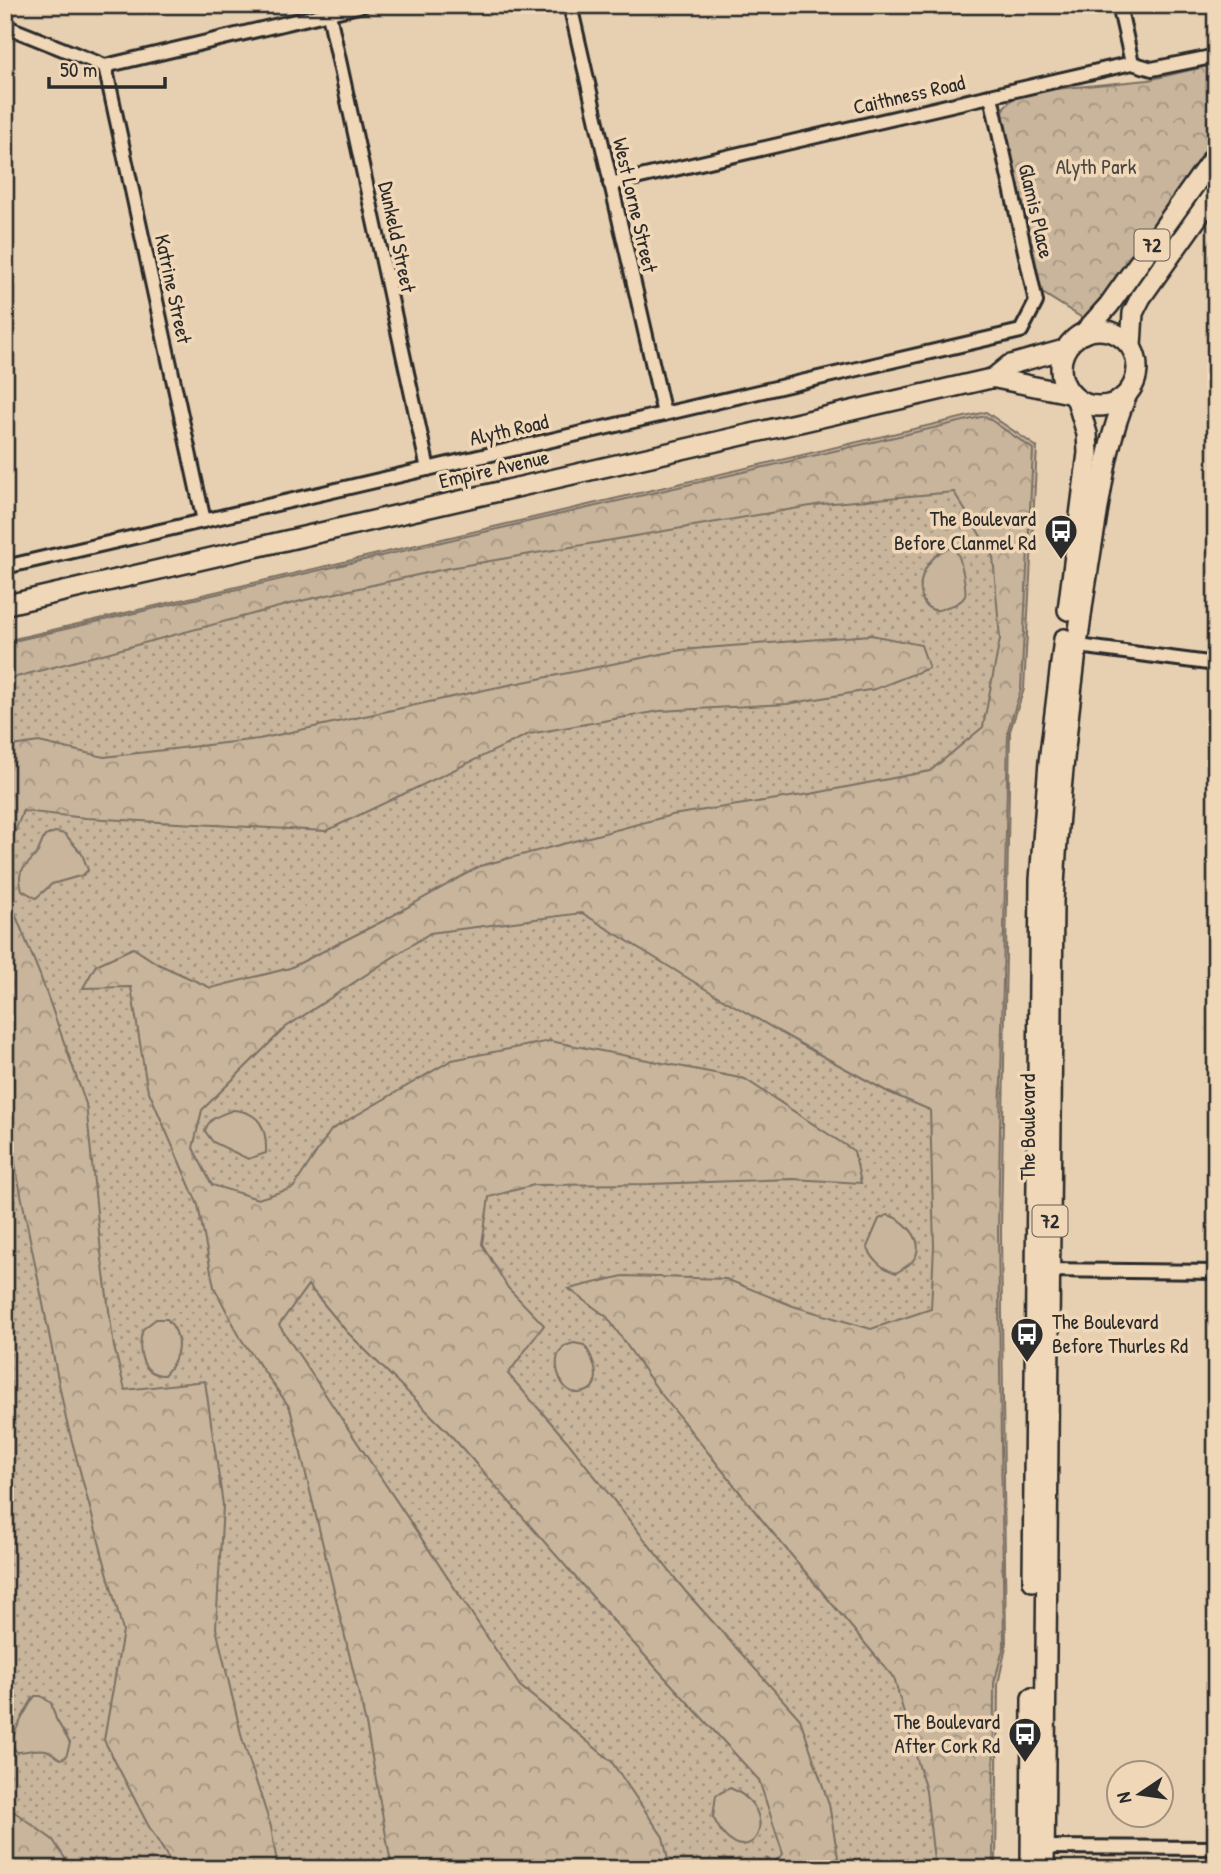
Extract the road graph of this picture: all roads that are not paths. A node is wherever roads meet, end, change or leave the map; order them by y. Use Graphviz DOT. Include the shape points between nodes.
graph roads {
  1 [pos="363,5"];
  2 [pos="570,5"];
  3 [pos="1119,5"];
  4 [pos="329,14"];
  5 [pos="5,26"];
  6 [pos="1216,56"];
  7 [pos="1132,63"];
  8 [pos="105,66"];
  9 [pos="991,96"];
  10 [pos="1216,154"];
  11 [pos="610,184"];
  12 [pos="1216,191"];
  13 [pos="1021,331"];
  14 [pos="1084,333"];
  15 [pos="1130,346"];
  16 [pos="1066,349"];
  17 [pos="993,378"];
  18 [pos="1127,394"];
  19 [pos="1075,397"];
  20 [pos="664,414"];
  21 [pos="428,469"];
  22 [pos="204,521"];
  23 [pos="5,567"];
  24 [pos="5,605"];
  25 [pos="1070,645"];
  26 [pos="1216,664"];
  27 [pos="1043,1270"];
  28 [pos="1216,1272"];
  29 [pos="1038,1847"];
  30 [pos="1216,1848"];
  31 [pos="1031,1869"];
  32 [pos="1044,1869"];
  1 -- 4 [label="street"];
  2 -- 11 [label="street, West Lorne Street"];
  3 -- 7 [label="street"];
  4 -- 8 [label="street"];
  4 -- 21 [label="street, Dunkeld Street"];
  5 -- 8 [label="street"];
  6 -- 7 [label="street, Caithness Road" via="1152,69"];
  7 -- 9 [label="street, Caithness Road"];
  8 -- 22 [label="street, Katrine Street"];
  9 -- 11 [label="street, Caithness Road"];
  9 -- 13 [label="street, Glamis Place" via="1036,302"];
  10 -- 14 [label="main road, 72" via="1109,305"];
  11 -- 20 [label="street, West Lorne Street"];
  12 -- 15 [label="main road, 72" via="1141,297 1133,313"];
  13 -- 20 [label="street, Alyth Road"];
  14 -- 15 [label="main road" via="1114,332"];
  14 -- 16 [label="main road, 72"];
  15 -- 18 [label="main road, 72" via="1138,365"];
  16 -- 17 [label="main road, Empire Avenue" via="1009,365"];
  16 -- 19 [label="main road, 72" via="1062,376"];
  17 -- 19 [label="main road, Empire Avenue"];
  17 -- 24 [label="main road, Empire Avenue"];
  18 -- 19 [label="main road" via="1100,406"];
  18 -- 25 [label="main road, The Boulevard / 72" via="1106,463"];
  19 -- 25 [label="main road, The Boulevard / 72" via="1087,434 1087,472"];
  20 -- 21 [label="street, Alyth Road"];
  21 -- 22 [label="street, Alyth Road"];
  22 -- 23 [label="street, Alyth Road"];
  25 -- 26 [label="street"];
  25 -- 27 [label="main road, The Boulevard / 72" via="1053,901"];
  27 -- 28 [label="street"];
  27 -- 29 [label="main road, The Boulevard / 72"];
  29 -- 30 [label="street"];
  29 -- 31 [label="main road, The Boulevard / 72"];
  29 -- 32 [label="main road, The Boulevard / 72"];
}
